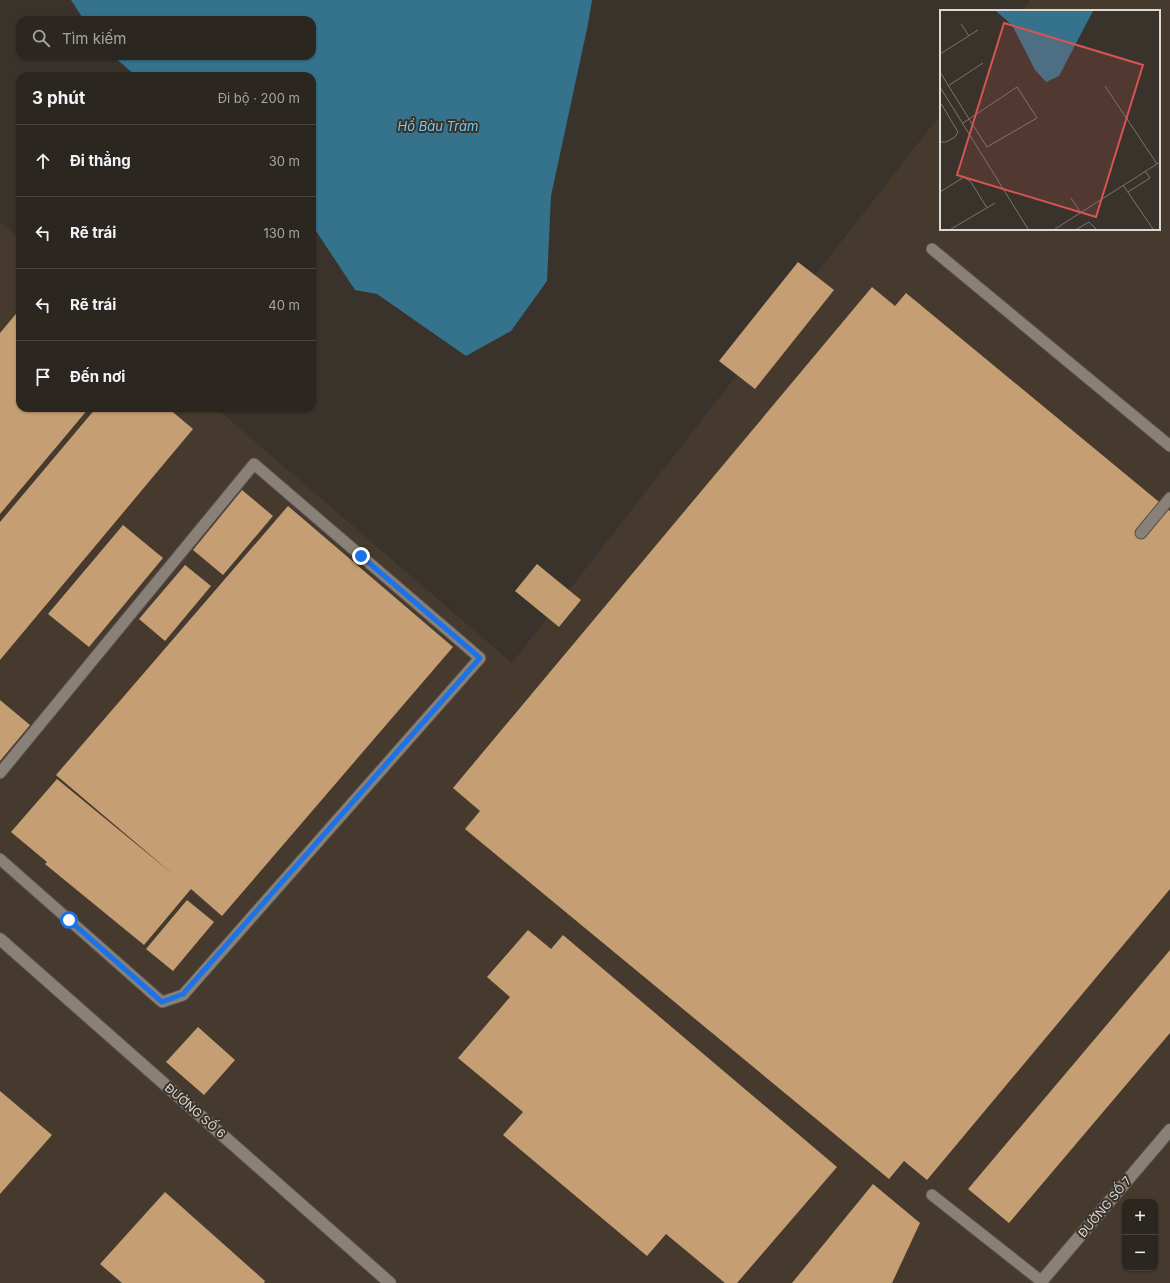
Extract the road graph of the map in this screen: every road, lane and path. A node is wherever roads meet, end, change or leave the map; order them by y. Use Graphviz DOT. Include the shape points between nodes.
graph roads {
  1 [pos="932,249"];
  2 [pos="1170,446"];
  3 [pos="1170,498"];
  4 [pos="1141,533"];
  5 [pos="0,773"];
  6 [pos="0,859"];
  7 [pos="0,939"];
  8 [pos="1170,1130"];
  9 [pos="932,1195"];
  10 [pos="1041,1282"];
  11 [pos="390,1283"];
  1 -- 2 [label="lane"];
  3 -- 4 [label="lane"];
  5 -- 6 [label="lane" via="254,464 480,658 183,994 162,1002"];
  7 -- 11 [label="street, ĐƯỜNG SỐ 6"];
  8 -- 10 [label="street, ĐƯỜNG SỐ 7"];
  9 -- 10 [label="lane"];
}
